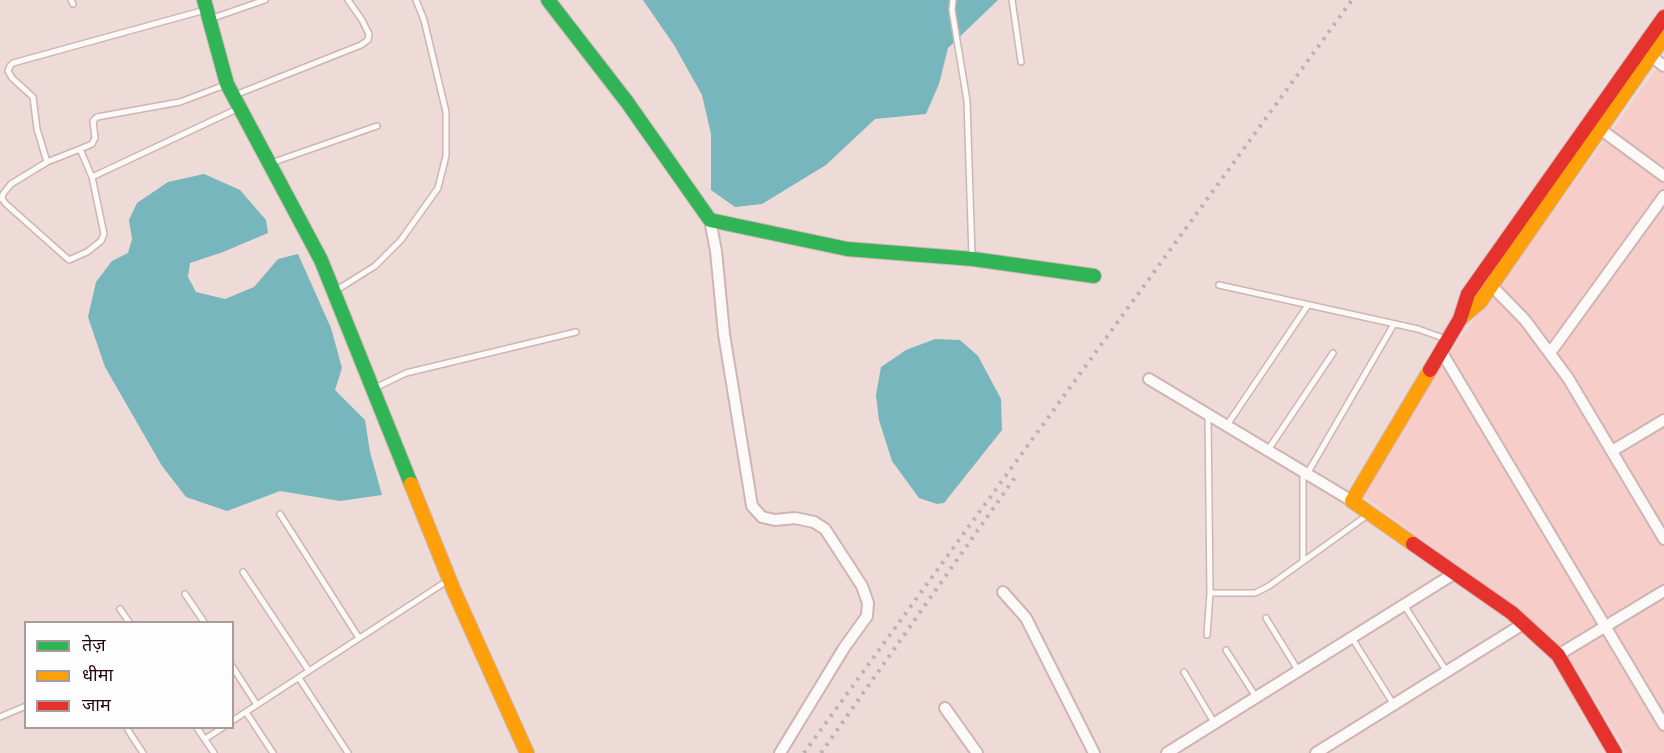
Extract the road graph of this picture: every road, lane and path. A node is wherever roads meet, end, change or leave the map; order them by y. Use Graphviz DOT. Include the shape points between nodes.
graph roads {
  1 [pos="265,0"];
  2 [pos="348,0"];
  3 [pos="416,0"];
  4 [pos="548,0"];
  5 [pos="953,0"];
  6 [pos="1012,0"];
  7 [pos="207,10"];
  8 [pos="1664,17"];
  9 [pos="1664,37"];
  10 [pos="1651,56"];
  11 [pos="1021,63"];
  12 [pos="1664,66"];
  13 [pos="233,96"];
  14 [pos="1595,125"];
  15 [pos="377,126"];
  16 [pos="80,149"];
  17 [pos="47,162"];
  18 [pos="269,163"];
  19 [pos="1664,176"];
  20 [pos="92,177"];
  21 [pos="1664,196"];
  22 [pos="710,220"];
  23 [pos="973,259"];
  24 [pos="1094,276"];
  25 [pos="1486,281"];
  26 [pos="1219,285"];
  27 [pos="334,292"];
  28 [pos="1308,305"];
  29 [pos="1394,324"];
  30 [pos="576,332"];
  31 [pos="1444,345"];
  32 [pos="1333,353"];
  33 [pos="1550,353"];
  34 [pos="1149,379"];
  35 [pos="373,389"];
  36 [pos="1208,415"];
  37 [pos="1664,420"];
  38 [pos="1227,426"];
  39 [pos="1268,450"];
  40 [pos="1612,451"];
  41 [pos="1305,473"];
  42 [pos="1352,501"];
  43 [pos="1370,513"];
  44 [pos="280,514"];
  45 [pos="1664,539"];
  46 [pos="1303,560"];
  47 [pos="243,572"];
  48 [pos="1455,573"];
  49 [pos="449,579"];
  50 [pos="1664,591"];
  51 [pos="1003,592"];
  52 [pos="1210,593"];
  53 [pos="186,594"];
  54 [pos="1404,605"];
  55 [pos="120,609"];
  56 [pos="1266,618"];
  57 [pos="128,621"];
  58 [pos="203,621"];
  59 [pos="1523,624"];
  60 [pos="1605,626"];
  61 [pos="1208,635"];
  62 [pos="359,638"];
  63 [pos="1352,638"];
  64 [pos="1226,650"];
  65 [pos="1558,655"];
  66 [pos="234,669"];
  67 [pos="309,671"];
  68 [pos="1184,672"];
  69 [pos="1299,672"];
  70 [pos="1447,672"];
  71 [pos="299,678"];
  72 [pos="1257,698"];
  73 [pos="257,705"];
  74 [pos="1394,705"];
  75 [pos="24,707"];
  76 [pos="945,708"];
  77 [pos="246,712"];
  78 [pos="0,717"];
  79 [pos="234,720"];
  80 [pos="1215,724"];
  81 [pos="1664,725"];
  82 [pos="198,729"];
  83 [pos="220,729"];
  84 [pos="128,730"];
  85 [pos="205,739"];
  86 [pos="1330,749"];
  87 [pos="143,753"];
  88 [pos="214,753"];
  89 [pos="273,753"];
  90 [pos="348,753"];
  91 [pos="527,753"];
  92 [pos="780,753"];
  93 [pos="977,753"];
  94 [pos="1094,753"];
  95 [pos="1167,753"];
  96 [pos="1316,753"];
  97 [pos="1615,753"];
  1 -- 7 [label="lane"];
  2 -- 13 [label="lane" via="369,34 368,40"];
  3 -- 27 [label="lane" via="446,112 446,156 438,189 395,247 375,266"];
  4 -- 22 [label="street" via="627,102"];
  5 -- 23 [label="lane" via="967,101"];
  6 -- 11 [label="lane"];
  7 -- 13 [label="street"];
  7 -- 17 [label="lane" via="13,63 8,71 12,78 33,97"];
  8 -- 14 [label="street"];
  9 -- 10 [label="street"];
  10 -- 12 [label="street"];
  10 -- 14 [label="street"];
  13 -- 16 [label="lane" via="97,117 93,121 94,142"];
  13 -- 18 [label="street"];
  13 -- 20 [label="lane"];
  14 -- 19 [label="street"];
  14 -- 25 [label="street"];
  15 -- 18 [label="lane"];
  16 -- 17 [label="lane"];
  16 -- 20 [label="lane"];
  17 -- 20 [label="lane" via="11,184 2,199 69,260 87,252 104,234"];
  18 -- 27 [label="street"];
  21 -- 33 [label="street"];
  22 -- 23 [label="street" via="847,249"];
  22 -- 92 [label="street" via="752,506 762,517 814,522 825,529 862,586 868,603 867,616"];
  23 -- 24 [label="street"];
  25 -- 31 [label="street" via="1468,294 1460,319"];
  25 -- 33 [label="street" via="1525,320"];
  26 -- 28 [label="lane"];
  27 -- 35 [label="street"];
  28 -- 29 [label="lane"];
  28 -- 38 [label="lane"];
  29 -- 31 [label="lane" via="1418,329"];
  29 -- 41 [label="lane"];
  30 -- 35 [label="lane" via="406,373"];
  31 -- 42 [label="street"];
  31 -- 60 [label="street"];
  32 -- 39 [label="lane"];
  33 -- 40 [label="street"];
  34 -- 36 [label="street"];
  35 -- 49 [label="street"];
  36 -- 38 [label="street"];
  36 -- 52 [label="lane"];
  37 -- 40 [label="street"];
  38 -- 39 [label="street"];
  39 -- 41 [label="street"];
  40 -- 45 [label="street"];
  41 -- 42 [label="street"];
  41 -- 46 [label="lane"];
  42 -- 43 [label="street"];
  43 -- 46 [label="lane"];
  43 -- 48 [label="street"];
  44 -- 62 [label="lane"];
  46 -- 52 [label="lane" via="1255,593"];
  47 -- 67 [label="lane"];
  48 -- 54 [label="street"];
  48 -- 59 [label="street"];
  49 -- 62 [label="lane"];
  49 -- 91 [label="street"];
  50 -- 60 [label="street"];
  51 -- 94 [label="street" via="1026,618"];
  52 -- 61 [label="lane"];
  53 -- 58 [label="lane"];
  54 -- 63 [label="street"];
  54 -- 70 [label="lane"];
  55 -- 57 [label="lane"];
  56 -- 69 [label="lane"];
  59 -- 65 [label="street"];
  59 -- 70 [label="street"];
  60 -- 65 [label="street"];
  60 -- 81 [label="street"];
  62 -- 67 [label="lane"];
  63 -- 69 [label="street"];
  63 -- 74 [label="lane"];
  64 -- 72 [label="lane"];
  65 -- 97 [label="street"];
  66 -- 73 [label="lane"];
  67 -- 71 [label="lane"];
  68 -- 80 [label="lane"];
  69 -- 72 [label="street"];
  70 -- 74 [label="street"];
  71 -- 73 [label="lane"];
  71 -- 90 [label="lane"];
  72 -- 80 [label="street"];
  73 -- 77 [label="lane"];
  74 -- 86 [label="street"];
  75 -- 78 [label="lane"];
  76 -- 93 [label="street"];
  77 -- 79 [label="lane"];
  77 -- 89 [label="lane"];
  80 -- 95 [label="street"];
  82 -- 85 [label="lane"];
  83 -- 85 [label="lane"];
  84 -- 87 [label="lane"];
  85 -- 88 [label="lane"];
  86 -- 96 [label="street"];
}
